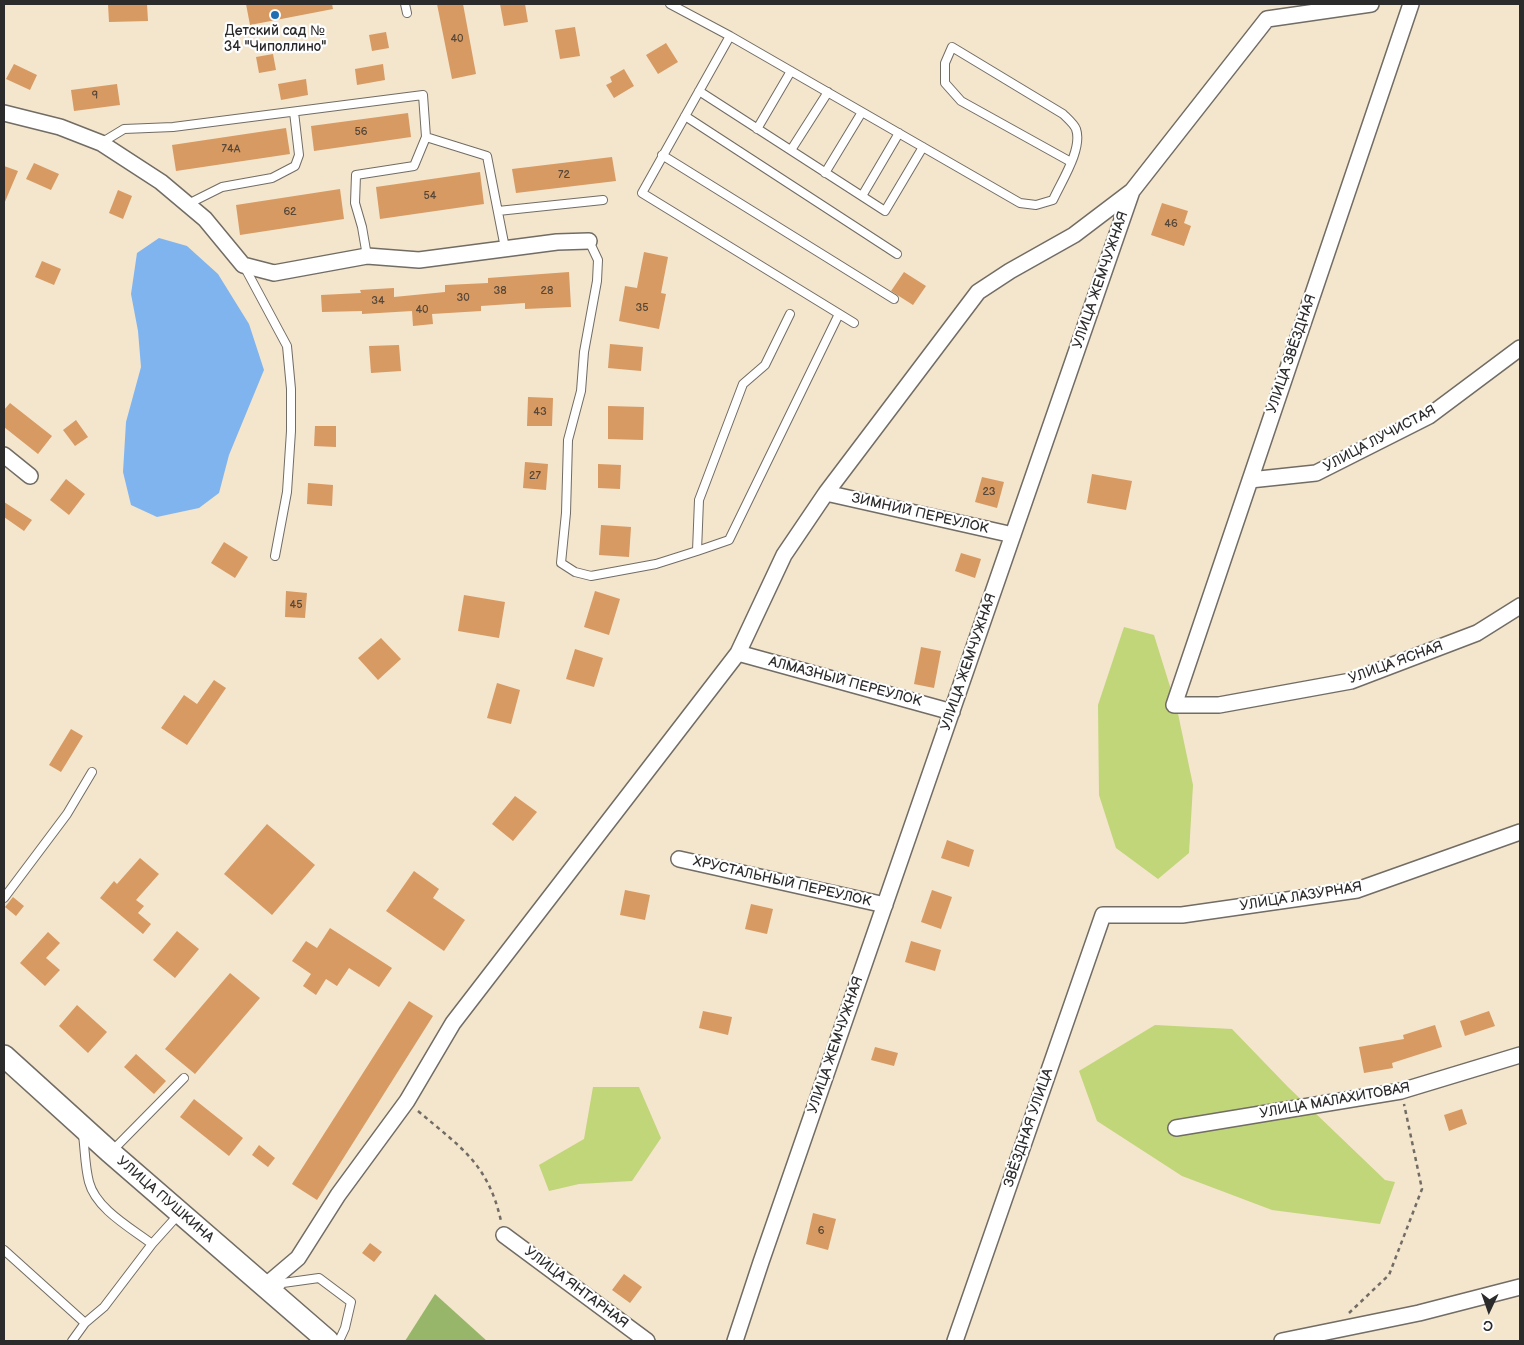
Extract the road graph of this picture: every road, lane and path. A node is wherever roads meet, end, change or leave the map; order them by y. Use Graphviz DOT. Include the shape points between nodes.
graph roads {
  1 [pos="405,4"];
  2 [pos="670,4"];
  3 [pos="1370,4"];
  4 [pos="1411,4"];
  5 [pos="407,12"];
  6 [pos="730,36"];
  7 [pos="791,71"];
  8 [pos="699,91"];
  9 [pos="828,92"];
  10 [pos="294,112"];
  11 [pos="862,112"];
  12 [pos="4,113"];
  13 [pos="685,116"];
  14 [pos="758,129"];
  15 [pos="899,133"];
  16 [pos="426,137"];
  17 [pos="101,143"];
  18 [pos="922,147"];
  19 [pos="791,150"];
  20 [pos="662,154"];
  21 [pos="1071,162"];
  22 [pos="825,173"];
  23 [pos="1132,191"];
  24 [pos="862,196"];
  25 [pos="603,200"];
  26 [pos="188,204"];
  27 [pos="498,211"];
  28 [pos="589,241"];
  29 [pos="505,248"];
  30 [pos="897,254"];
  31 [pos="367,256"];
  32 [pos="243,265"];
  33 [pos="894,299"];
  34 [pos="790,314"];
  35 [pos="839,314"];
  36 [pos="854,323"];
  37 [pos="1520,348"];
  38 [pos="4,455"];
  39 [pos="30,476"];
  40 [pos="1250,480"];
  41 [pos="826,493"];
  42 [pos="1013,535"];
  43 [pos="697,551"];
  44 [pos="275,556"];
  45 [pos="1520,606"];
  46 [pos="738,653"];
  47 [pos="1174,705"];
  48 [pos="952,712"];
  49 [pos="92,772"];
  50 [pos="1520,832"];
  51 [pos="679,859"];
  52 [pos="4,898"];
  53 [pos="885,905"];
  54 [pos="1102,914"];
  55 [pos="1520,1055"];
  56 [pos="4,1056"];
  57 [pos="184,1078"];
  58 [pos="1401,1091"];
  59 [pos="407,1102"];
  60 [pos="82,1127"];
  61 [pos="1176,1128"];
  62 [pos="110,1152"];
  63 [pos="180,1213"];
  64 [pos="504,1235"];
  65 [pos="152,1244"];
  66 [pos="4,1250"];
  67 [pos="1520,1287"];
  68 [pos="269,1290"];
  69 [pos="1348,1313"];
  70 [pos="85,1323"];
  71 [pos="72,1341"];
  72 [pos="328,1341"];
  73 [pos="339,1341"];
  74 [pos="647,1341"];
  75 [pos="735,1341"];
  76 [pos="955,1341"];
  77 [pos="1282,1341"];
  1 -- 5 [label="lane"];
  2 -- 6 [label="lane"];
  3 -- 23 [label="street, УЛИЦА ЖЕМЧУЖНАЯ" via="1267,19"];
  4 -- 40 [label="street, УЛИЦА ЗВЁЗДНАЯ"];
  6 -- 7 [label="lane"];
  6 -- 8 [label="lane"];
  7 -- 9 [label="lane"];
  7 -- 14 [label="lane"];
  8 -- 13 [label="lane"];
  8 -- 14 [label="lane"];
  9 -- 11 [label="lane"];
  9 -- 19 [label="lane"];
  10 -- 16 [label="lane" via="423,95"];
  10 -- 17 [label="lane" via="173,128 124,129"];
  10 -- 26 [label="lane" via="299,155 295,166 272,178 222,187"];
  11 -- 15 [label="lane"];
  11 -- 22 [label="lane"];
  12 -- 17 [label="street" via="60,127"];
  13 -- 20 [label="lane"];
  13 -- 30 [label="lane"];
  14 -- 19 [label="lane"];
  15 -- 18 [label="lane"];
  15 -- 24 [label="lane"];
  16 -- 27 [label="lane" via="487,156"];
  16 -- 31 [label="lane" via="414,166 356,176 355,203"];
  17 -- 26 [label="street" via="161,182"];
  18 -- 21 [label="lane" via="1020,203 1036,205 1053,200"];
  18 -- 24 [label="lane" via="884,212"];
  19 -- 22 [label="lane"];
  20 -- 33 [label="lane"];
  20 -- 35 [label="lane" via="642,193"];
  21 -- 21 [label="lane" via="961,101 945,83 945,64 952,47 1063,114 1076,129 1077,147"];
  22 -- 24 [label="lane"];
  23 -- 41 [label="street" via="1074,235 978,292"];
  23 -- 42 [label="street, УЛИЦА ЖЕМЧУЖНАЯ"];
  25 -- 27 [label="lane"];
  26 -- 32 [label="street" via="205,219"];
  27 -- 29 [label="lane"];
  28 -- 29 [label="street"];
  28 -- 43 [label="lane" via="598,260 597,281 584,352 581,391 568,440 561,563 575,572 591,576 656,564"];
  29 -- 31 [label="street" via="419,260"];
  31 -- 32 [label="street" via="274,273"];
  32 -- 44 [label="lane" via="287,346 291,432 286,492"];
  34 -- 43 [label="lane" via="765,365 743,384 698,500"];
  35 -- 36 [label="lane"];
  35 -- 43 [label="lane" via="729,540"];
  37 -- 40 [label="street, УЛИЦА ЛУЧИСТАЯ" via="1429,416 1316,473"];
  38 -- 39 [label="street"];
  40 -- 47 [label="street, УЛИЦА ЗВЁЗДНАЯ"];
  41 -- 42 [label="street, ЗИМНИЙ ПЕРЕУЛОК"];
  41 -- 46 [label="street" via="784,555"];
  42 -- 48 [label="street, УЛИЦА ЖЕМЧУЖНАЯ"];
  45 -- 47 [label="street, УЛИЦА ЯСНАЯ" via="1477,633 1351,681 1219,705"];
  46 -- 48 [label="street, АЛМАЗНЫЙ ПЕРЕУЛОК"];
  46 -- 59 [label="street" via="453,1023"];
  48 -- 53 [label="street, УЛИЦА ЖЕМЧУЖНАЯ"];
  49 -- 52 [label="lane" via="67,814"];
  50 -- 54 [label="street, УЛИЦА ЛАЗУРНАЯ" via="1357,890 1182,915"];
  51 -- 53 [label="street, ХРУСТАЛЬНЫЙ ПЕРЕУЛОК"];
  53 -- 75 [label="street, УЛИЦА ЖЕМЧУЖНАЯ"];
  54 -- 76 [label="street, ЗВЁЗДНАЯ УЛИЦА"];
  55 -- 58 [label="street, УЛИЦА МАЛАХИТОВАЯ"];
  56 -- 60 [label="street, УЛИЦА ПУШКИНА"];
  57 -- 62 [label="lane"];
  58 -- 61 [label="street, УЛИЦА МАЛАХИТОВАЯ"];
  58 -- 69 [label="path" via="1422,1189 1389,1276"];
  59 -- 64 [label="path" via="477,1164 497,1203"];
  59 -- 68 [label="street" via="338,1195 298,1258"];
  60 -- 62 [label="street, УЛИЦА ПУШКИНА"];
  60 -- 65 [label="lane" via="89,1181 94,1194 102,1206"];
  62 -- 63 [label="street, УЛИЦА ПУШКИНА"];
  63 -- 65 [label="lane"];
  63 -- 68 [label="street, УЛИЦА ПУШКИНА"];
  64 -- 74 [label="street, УЛИЦА ЯНТАРНАЯ"];
  65 -- 70 [label="lane" via="104,1307"];
  66 -- 70 [label="lane"];
  67 -- 77 [label="street" via="1419,1313"];
  68 -- 72 [label="street, УЛИЦА ПУШКИНА"];
  68 -- 73 [label="lane" via="283,1283 319,1278 351,1302"];
  70 -- 71 [label="lane"];
}
